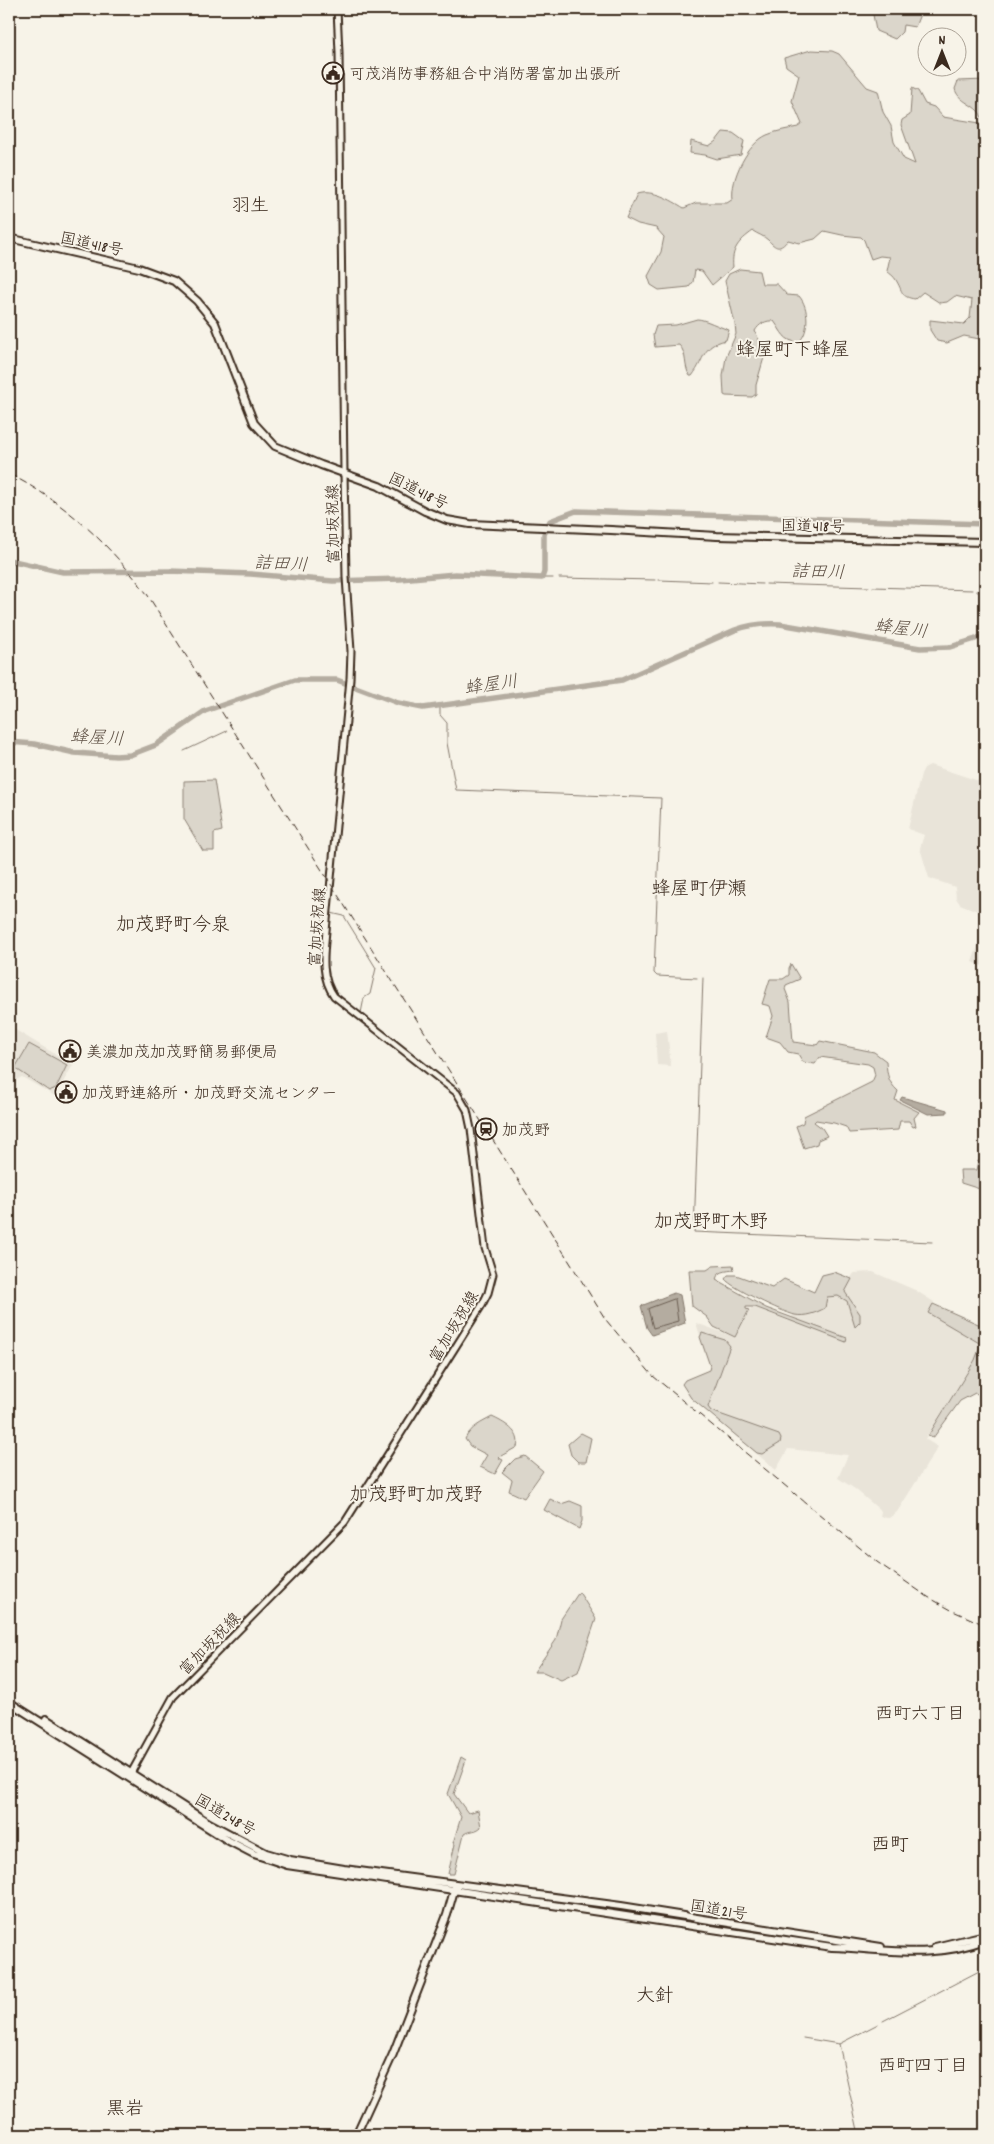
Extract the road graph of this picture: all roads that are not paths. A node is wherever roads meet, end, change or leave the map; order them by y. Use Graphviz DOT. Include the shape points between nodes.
graph roads {
  1 [pos="337,9"];
  2 [pos="9,238"];
  3 [pos="344,472"];
  4 [pos="985,542"];
  5 [pos="9,1697"];
  6 [pos="9,1702"];
  7 [pos="130,1775"];
  8 [pos="456,1884"];
  9 [pos="454,1891"];
  10 [pos="985,1936"];
  11 [pos="985,1940"];
  12 [pos="356,2135"];
  1 -- 3 [label="main road, 富加坂祝線"];
  2 -- 3 [label="highway, 国道418号" via="139,268 174,281 197,300 214,323 248,410 261,432 276,446"];
  3 -- 4 [label="highway, 国道418号" via="379,486 425,511 470,524 766,538"];
  3 -- 7 [label="main road, 富加坂祝線" via="350,680 324,972 330,989 340,1001 443,1080 463,1101 471,1128 492,1281 482,1305 345,1522 173,1698"];
  5 -- 7 [label="highway, 国道248号"];
  6 -- 7 [label="highway, 国道248号"];
  7 -- 8 [label="highway, 国道248号" via="209,1823 266,1852 318,1866"];
  7 -- 9 [label="highway, 国道248号" via="229,1841 269,1859 310,1870"];
  8 -- 9 [label="highway"];
  8 -- 10 [label="highway, 国道21号" via="621,1906 878,1947 922,1948"];
  9 -- 11 [label="highway, 国道21号" via="832,1947 922,1952"];
  9 -- 12 [label="highway" via="393,2054"];
}
